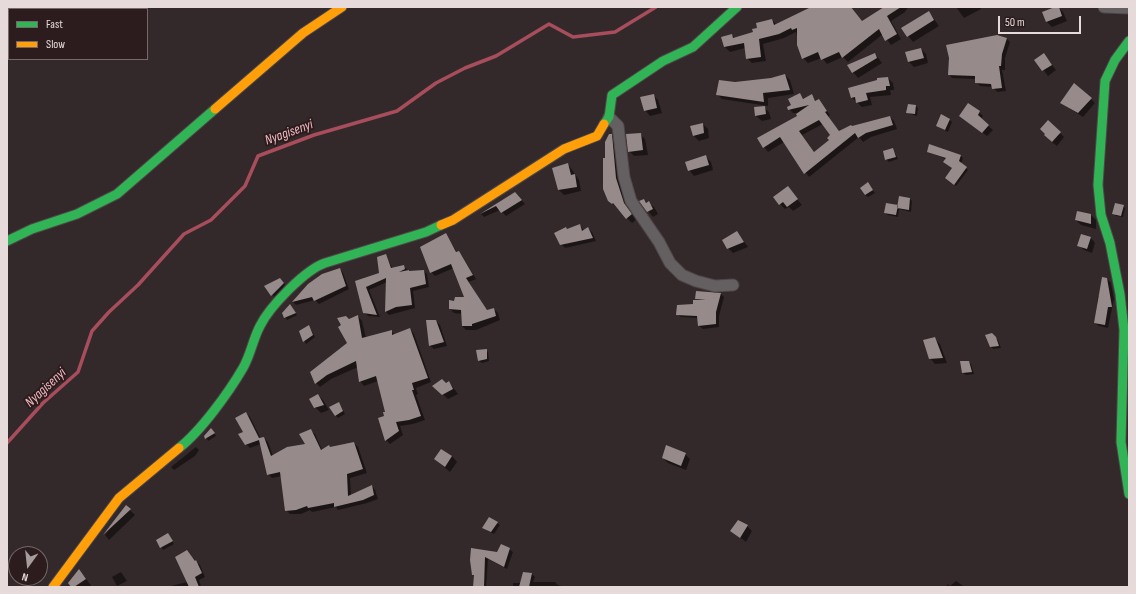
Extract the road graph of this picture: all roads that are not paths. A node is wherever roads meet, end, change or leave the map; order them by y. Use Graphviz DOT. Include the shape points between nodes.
graph roads {
  1 [pos="342,7"];
  2 [pos="737,7"];
  3 [pos="1104,7"];
  4 [pos="1129,8"];
  5 [pos="1129,41"];
  6 [pos="609,117"];
  7 [pos="7,241"];
  8 [pos="733,285"];
  9 [pos="1129,494"];
  10 [pos="53,587"];
  1 -- 7 [label="street" via="303,33 117,194 77,214 32,229"];
  2 -- 6 [label="street" via="693,47 663,61 612,95"];
  3 -- 4 [label="street"];
  5 -- 9 [label="street" via="1115,60 1105,81 1098,186 1101,215 1110,243 1120,294 1124,330 1121,442"];
  6 -- 8 [label="street" via="618,126 624,177 631,202 659,242 670,263 682,274 696,281 715,286"];
  6 -- 10 [label="street" via="597,136 564,149 453,220 426,232 317,266 302,277 264,320 243,368 207,419 181,446 119,498"];
}
